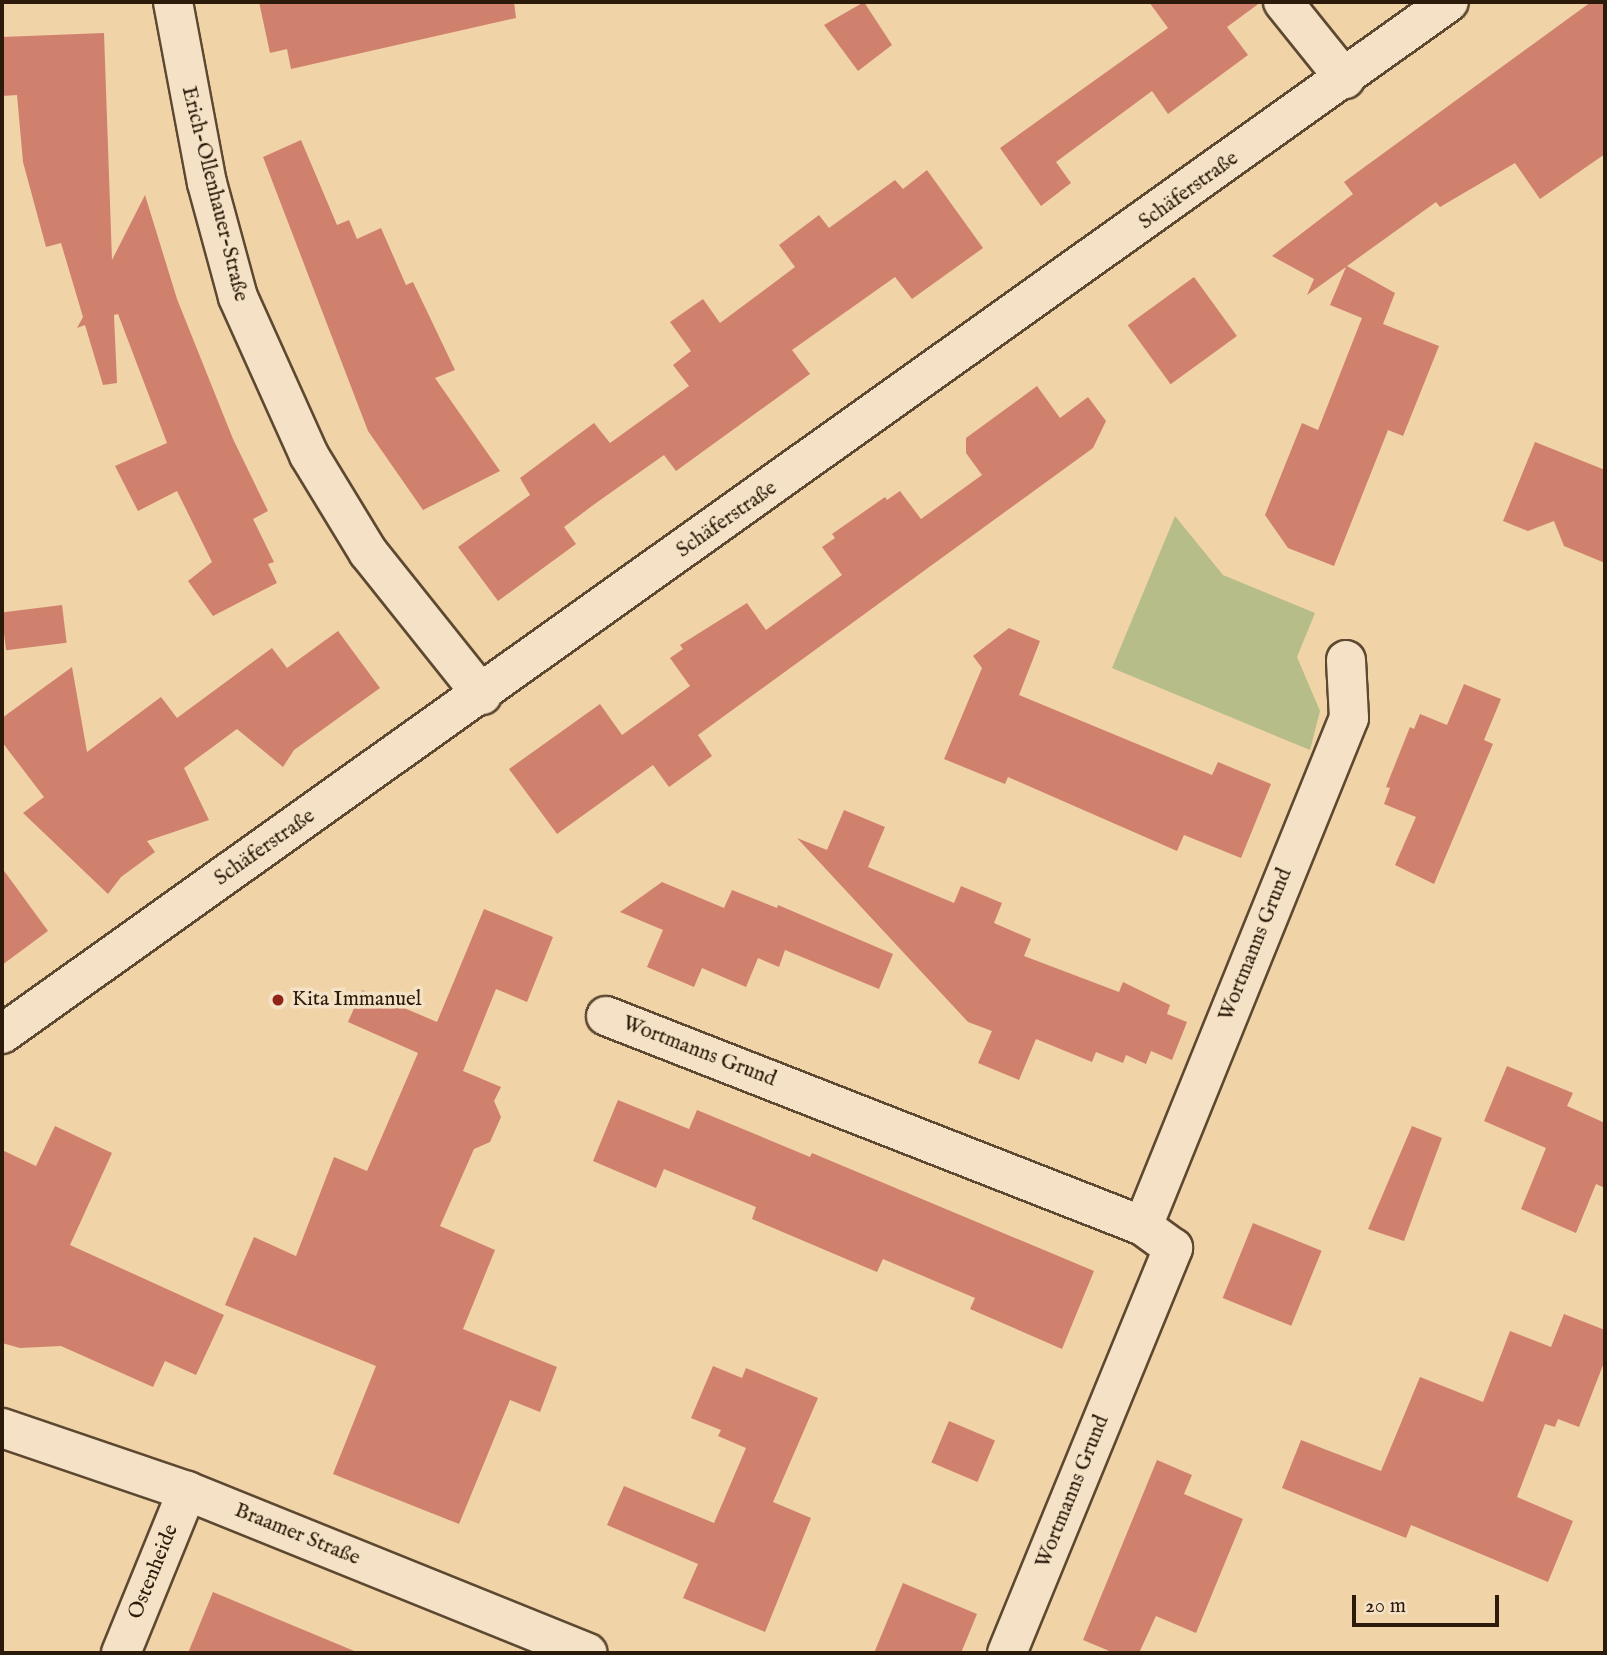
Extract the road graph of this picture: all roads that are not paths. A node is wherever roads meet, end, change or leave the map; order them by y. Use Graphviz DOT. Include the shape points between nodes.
graph roads {
  1 [pos="173,2"];
  2 [pos="1283,2"];
  3 [pos="1449,2"];
  4 [pos="1345,79"];
  5 [pos="1346,660"];
  6 [pos="482,695"];
  7 [pos="606,1016"];
  8 [pos="2,1034"];
  9 [pos="1143,1226"];
  10 [pos="2,1428"];
  11 [pos="187,1491"];
  12 [pos="121,1653"];
  13 [pos="588,1653"];
  14 [pos="1007,1653"];
  1 -- 6 [label="street, Erich-Ollenhauer-Straße" via="207,183 243,309 309,455 368,552"];
  2 -- 4 [label="street"];
  3 -- 4 [label="street, Schäferstraße"];
  4 -- 6 [label="street, Schäferstraße"];
  5 -- 9 [label="street, Wortmanns Grund" via="1349,718"];
  6 -- 8 [label="street, Schäferstraße"];
  7 -- 9 [label="street, Wortmanns Grund"];
  9 -- 14 [label="street, Wortmanns Grund" via="1173,1248"];
  10 -- 11 [label="street, Braamer Straße"];
  11 -- 12 [label="street, Ostenheide"];
  11 -- 13 [label="street, Braamer Straße"];
}
